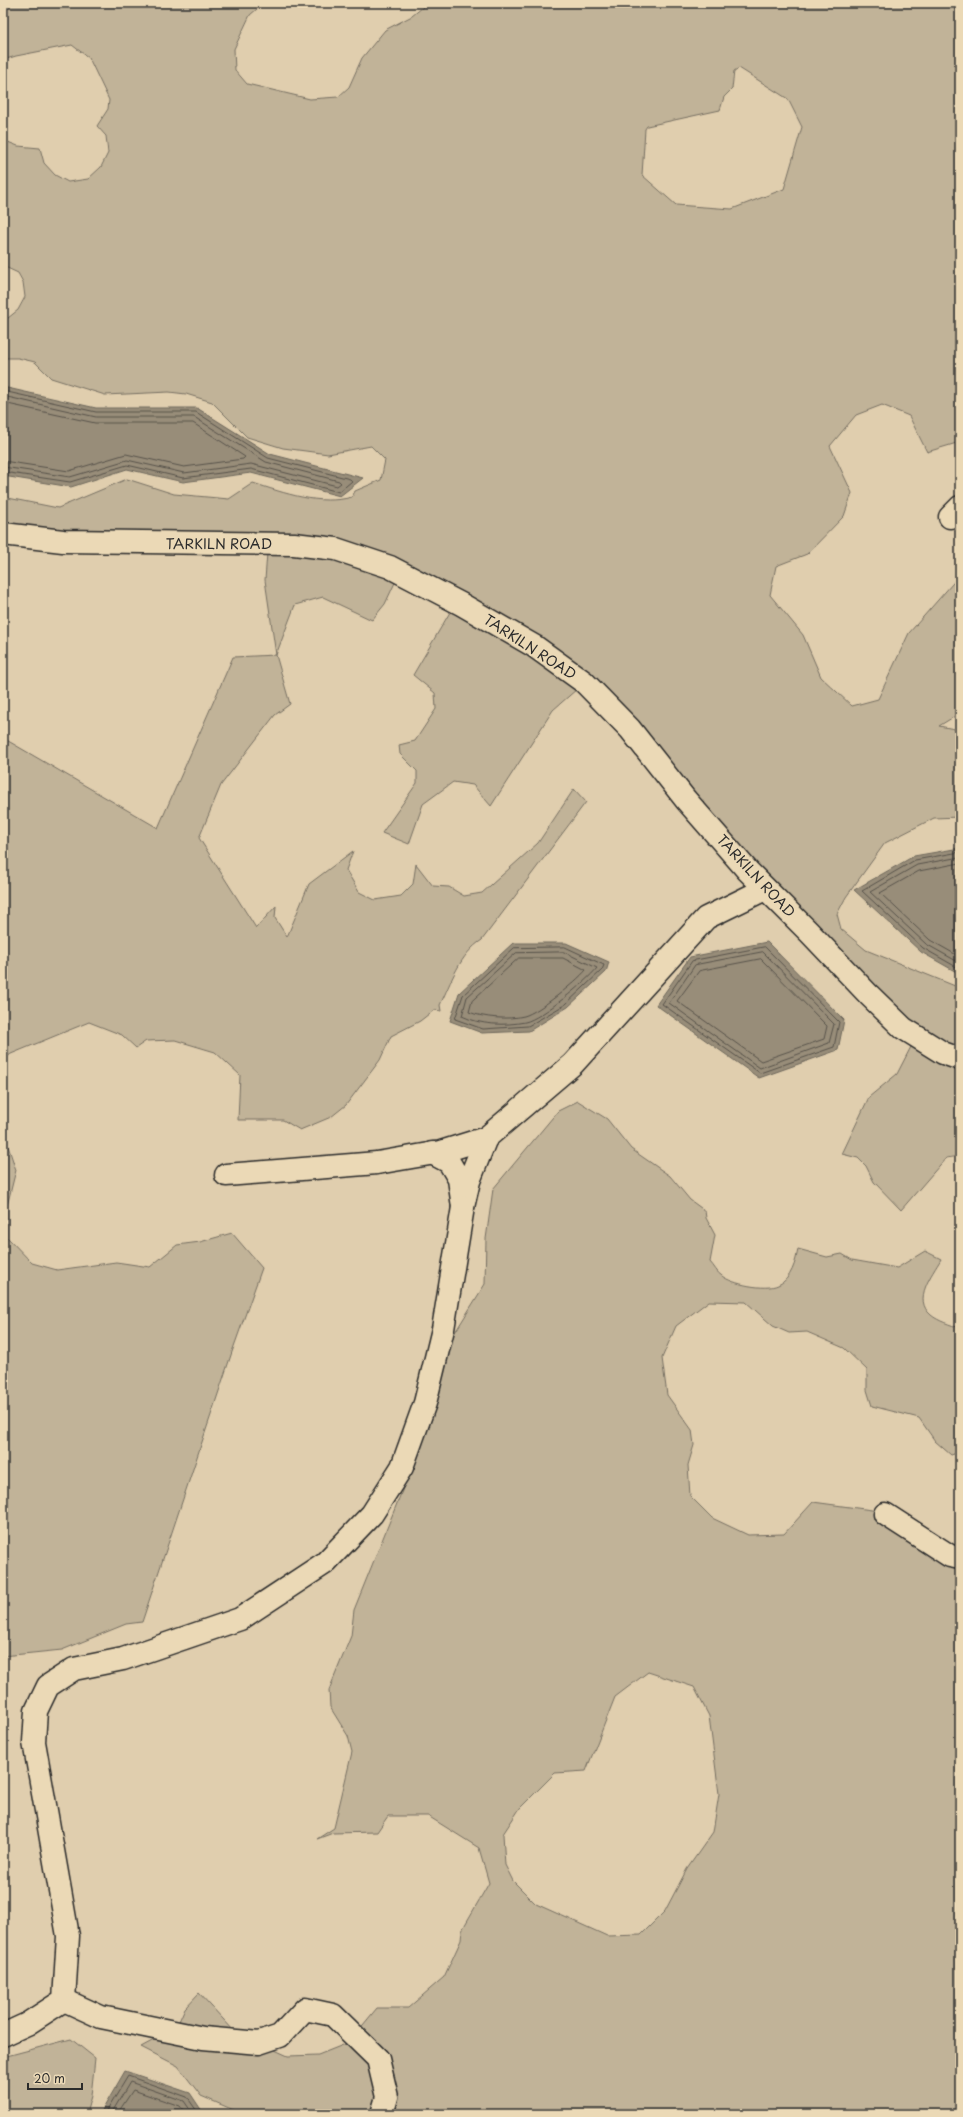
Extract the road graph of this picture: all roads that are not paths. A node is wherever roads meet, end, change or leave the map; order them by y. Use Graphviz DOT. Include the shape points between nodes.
graph roads {
  1 [pos="3,534"];
  2 [pos="765,889"];
  3 [pos="960,1059"];
  4 [pos="486,1138"];
  5 [pos="432,1154"];
  6 [pos="226,1174"];
  7 [pos="463,1208"];
  8 [pos="885,1514"];
  9 [pos="960,1558"];
  10 [pos="64,2000"];
  11 [pos="3,2035"];
  12 [pos="382,2114"];
  1 -- 2 [label="street, TARKILN ROAD" via="63,541 294,544 336,548 390,567 534,646 584,682 630,729 686,800"];
  2 -- 3 [label="street, TARKILN ROAD" via="903,1028 943,1053"];
  2 -- 4 [label="street" via="706,918 573,1064"];
  4 -- 5 [label="street"];
  4 -- 7 [label="street" via="469,1181"];
  5 -- 6 [label="street" via="377,1163"];
  5 -- 7 [label="street" via="449,1162 459,1179"];
  7 -- 10 [label="street" via="443,1329 425,1402 402,1467 372,1514 325,1563 240,1619 122,1659 74,1669 48,1686 36,1711 34,1742 68,1936"];
  8 -- 9 [label="street" via="950,1556"];
  10 -- 11 [label="street" via="27,2024"];
  10 -- 12 [label="street" via="101,2017 203,2038 259,2043 280,2036 305,2009 333,2015 378,2059 387,2098"];
}
